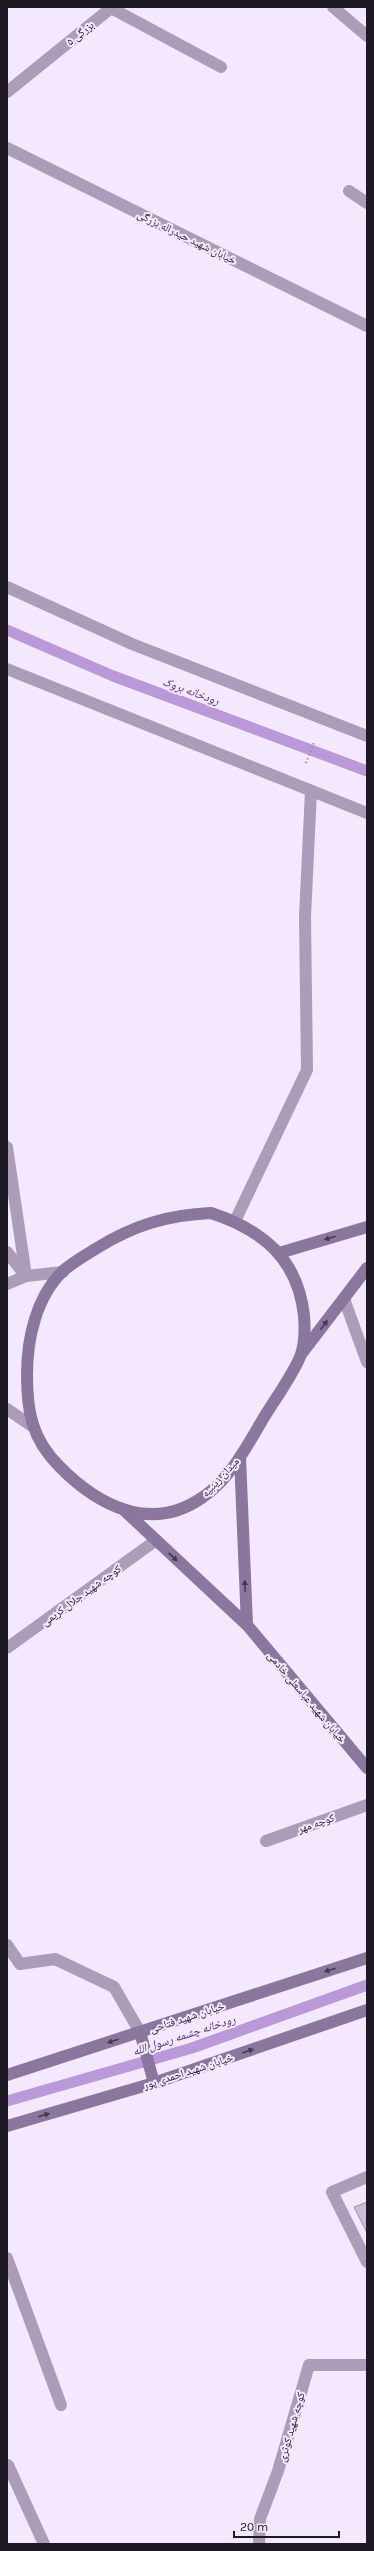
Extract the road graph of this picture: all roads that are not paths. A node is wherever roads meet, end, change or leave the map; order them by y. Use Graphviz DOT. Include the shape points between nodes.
graph roads {
  1 [pos="111,7"];
  2 [pos="333,7"];
  3 [pos="367,36"];
  4 [pos="221,67"];
  5 [pos="7,92"];
  6 [pos="7,148"];
  7 [pos="349,191"];
  8 [pos="367,203"];
  9 [pos="367,326"];
  10 [pos="7,587"];
  11 [pos="7,669"];
  12 [pos="367,736"];
  13 [pos="311,792"];
  14 [pos="367,813"];
  15 [pos="7,1146"];
  16 [pos="234,1221"];
  17 [pos="367,1227"];
  18 [pos="7,1252"];
  19 [pos="279,1253"];
  20 [pos="367,1268"];
  21 [pos="63,1272"];
  22 [pos="26,1276"];
  23 [pos="7,1284"];
  24 [pos="344,1299"];
  25 [pos="300,1356"];
  26 [pos="367,1362"];
  27 [pos="7,1409"];
  28 [pos="32,1426"];
  29 [pos="240,1457"];
  30 [pos="124,1511"];
  31 [pos="155,1541"];
  32 [pos="247,1625"];
  33 [pos="9,1642"];
  34 [pos="367,1768"];
  35 [pos="367,1805"];
  36 [pos="266,1841"];
  37 [pos="7,1945"];
  38 [pos="367,1958"];
  39 [pos="367,2010"];
  40 [pos="141,2036"];
  41 [pos="7,2075"];
  42 [pos="153,2080"];
  43 [pos="7,2126"];
  44 [pos="367,2177"];
  45 [pos="7,2258"];
  46 [pos="367,2262"];
  47 [pos="367,2365"];
  48 [pos="61,2405"];
  49 [pos="8,2465"];
  50 [pos="44,2544"];
  51 [pos="259,2544"];
  1 -- 4 [label="street, بزرگی ۵"];
  1 -- 5 [label="street, بزرگی ۵"];
  2 -- 3 [label="street"];
  6 -- 9 [label="street, خیابان شهید حیدراله بزرگی"];
  7 -- 8 [label="street"];
  10 -- 12 [label="street" via="132,644"];
  11 -- 13 [label="street"];
  13 -- 14 [label="street"];
  13 -- 16 [label="street" via="305,917 307,1070"];
  15 -- 22 [label="street"];
  16 -- 19 [label="street, میدان زینبیه" via="259,1234"];
  16 -- 21 [label="street, میدان زینبیه" via="211,1213 181,1214 150,1221 118,1235"];
  17 -- 19 [label="street, one-way"];
  18 -- 22 [label="street"];
  19 -- 25 [label="street, میدان زینبیه" via="293,1276 302,1302 305,1329"];
  20 -- 24 [label="street"];
  21 -- 22 [label="street"];
  21 -- 28 [label="street, میدان زینبیه" via="43,1298 30,1338 27,1393"];
  22 -- 23 [label="street"];
  25 -- 24 [label="street, one-way"];
  24 -- 26 [label="street"];
  25 -- 29 [label="street, میدان زینبیه"];
  27 -- 28 [label="street"];
  28 -- 30 [label="street, میدان زینبیه" via="57,1464 78,1484 100,1500"];
  29 -- 30 [label="street, میدان زینبیه" via="203,1497 185,1507 147,1514"];
  32 -- 29 [label="street, one-way"];
  30 -- 31 [label="street, خیابان شهید عباسعلی خادمی"];
  31 -- 32 [label="street, خیابان شهید عباسعلی خادمی, one-way"];
  31 -- 33 [label="street, کوچه شهید جلال کریمی"];
  32 -- 34 [label="street, خیابان شهید عباسعلی خادمی"];
  35 -- 36 [label="street, کوچه مهر"];
  37 -- 40 [label="street" via="20,1964 55,1959 114,1987"];
  38 -- 40 [label="street, خیابان شهید فتاحی, one-way"];
  42 -- 39 [label="street, خیابان شهید احمدی پور, one-way"];
  40 -- 41 [label="street, خیابان شهید فتاحی, one-way"];
  40 -- 42 [label="street"];
  43 -- 42 [label="street, خیابان شهید احمدی پور, one-way"];
  44 -- 46 [label="street" via="332,2192"];
  45 -- 48 [label="street"];
  47 -- 51 [label="street, کوچه شهید کوثری" via="309,2365 278,2471 260,2518"];
  49 -- 50 [label="street"];
}
